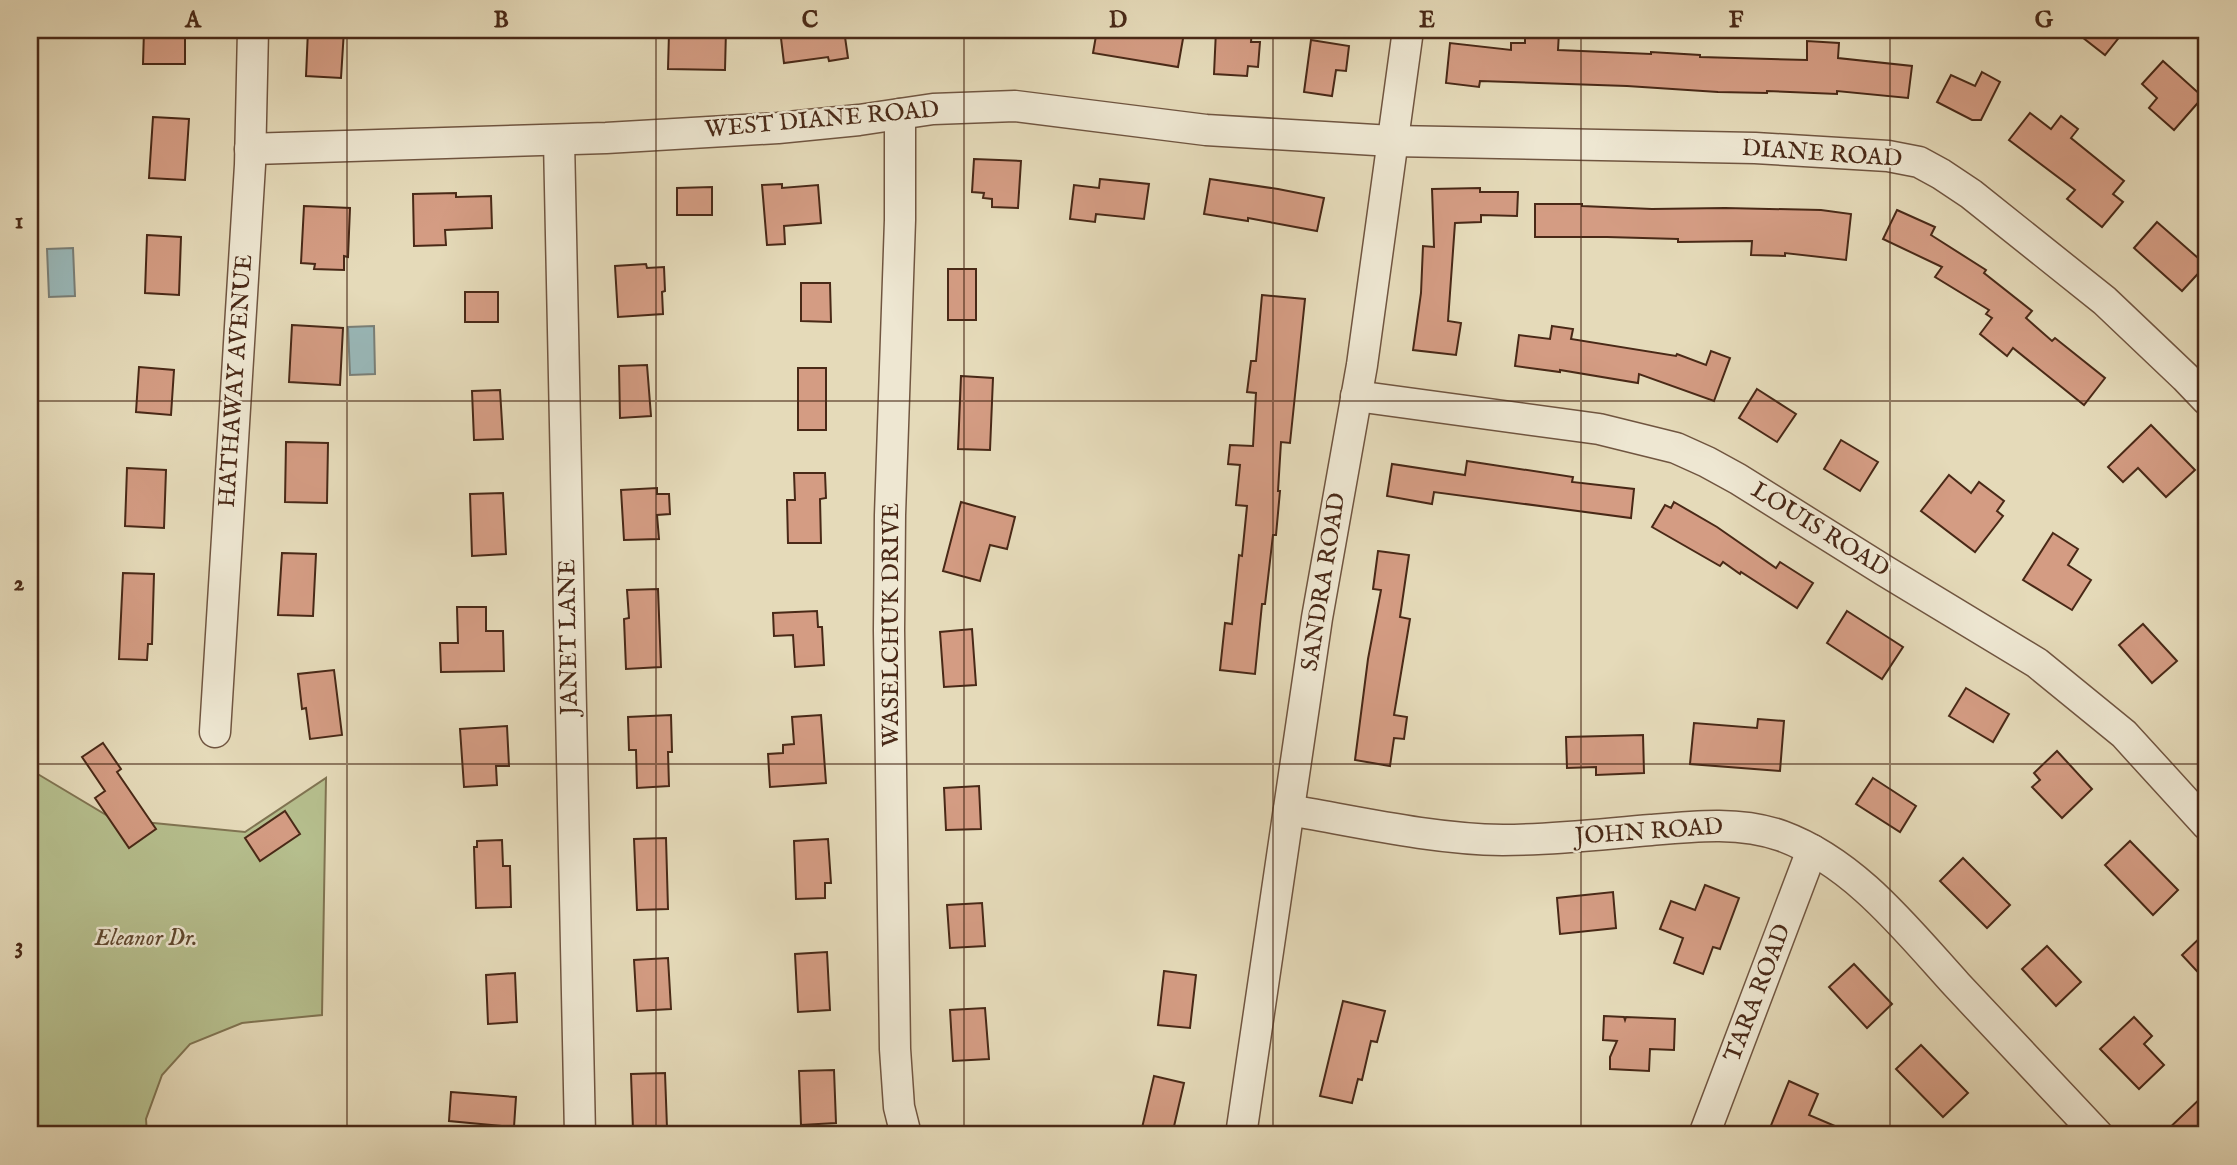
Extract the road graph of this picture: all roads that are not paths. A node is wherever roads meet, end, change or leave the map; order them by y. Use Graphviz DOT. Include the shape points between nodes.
graph roads {
  1 [pos="253,30"];
  2 [pos="1408,30"];
  3 [pos="900,114"];
  4 [pos="559,140"];
  5 [pos="1392,141"];
  6 [pos="250,149"];
  7 [pos="1356,396"];
  8 [pos="2207,400"];
  9 [pos="215,732"];
  10 [pos="1289,810"];
  11 [pos="2207,825"];
  12 [pos="1812,850"];
  13 [pos="580,1135"];
  14 [pos="906,1135"];
  15 [pos="1241,1135"];
  16 [pos="1704,1135"];
  17 [pos="2098,1135"];
  1 -- 6 [label="street, HATHAWAY AVENUE"];
  2 -- 5 [label="street, SANDRA ROAD"];
  3 -- 4 [label="street, WEST DIANE ROAD" via="778,128"];
  3 -- 5 [label="street, WEST DIANE ROAD" via="1015,106 1206,130"];
  3 -- 14 [label="street, WASELCHUK DRIVE" via="889,630 895,1049"];
  4 -- 6 [label="street, WEST DIANE ROAD"];
  4 -- 13 [label="street, JANET LANE"];
  5 -- 7 [label="street, SANDRA ROAD"];
  5 -- 8 [label="street, DIANE ROAD" via="1755,148 1919,162 1971,194 2105,301"];
  6 -- 9 [label="street, HATHAWAY AVENUE"];
  7 -- 10 [label="street, SANDRA ROAD"];
  7 -- 11 [label="street, LOUIS ROAD" via="1599,429 1676,448 1707,462 2037,663 2124,734"];
  10 -- 12 [label="street, JOHN ROAD" via="1501,840 1716,825 1781,835"];
  10 -- 15 [label="street, SANDRA ROAD"];
  12 -- 16 [label="street, TARA ROAD"];
  12 -- 17 [label="street, JOHN ROAD" via="1836,864 1899,922"];
}
